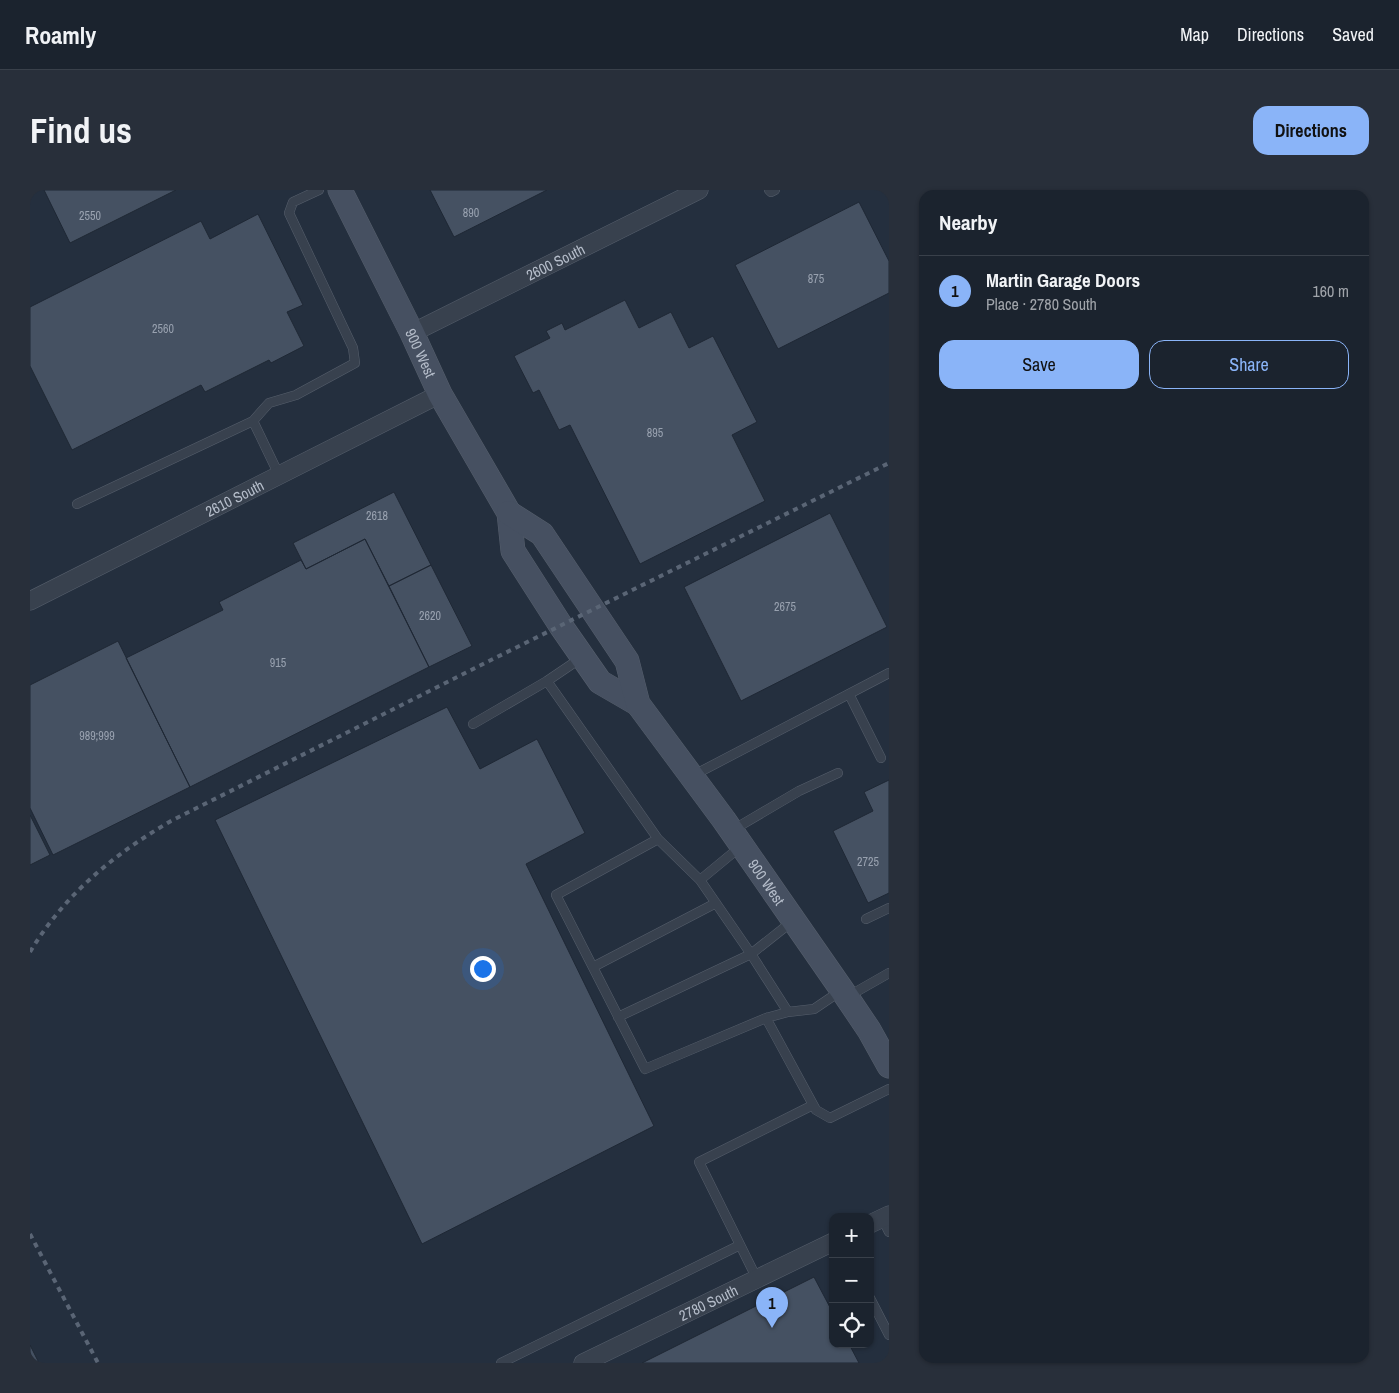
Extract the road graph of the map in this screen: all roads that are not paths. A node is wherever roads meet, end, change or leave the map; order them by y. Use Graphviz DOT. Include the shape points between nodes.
graph roads {
  1 [pos="319,190"];
  2 [pos="340,190"];
  3 [pos="699,190"];
  4 [pos="769,190"];
  5 [pos="775,190"];
  6 [pos="412,333"];
  7 [pos="440,394"];
  8 [pos="253,421"];
  9 [pos="279,475"];
  10 [pos="77,504"];
  11 [pos="509,513"];
  12 [pos="30,601"];
  13 [pos="582,656"];
  14 [pos="889,673"];
  15 [pos="547,681"];
  16 [pos="849,694"];
  17 [pos="638,704"];
  18 [pos="474,724"];
  19 [pos="881,758"];
  20 [pos="838,773"];
  21 [pos="692,777"];
  22 [pos="736,838"];
  23 [pos="658,839"];
  24 [pos="700,880"];
  25 [pos="716,903"];
  26 [pos="889,908"];
  27 [pos="866,919"];
  28 [pos="794,920"];
  29 [pos="751,954"];
  30 [pos="593,967"];
  31 [pos="889,973"];
  32 [pos="845,993"];
  33 [pos="788,1012"];
  34 [pos="618,1017"];
  35 [pos="766,1018"];
  36 [pos="885,1051"];
  37 [pos="889,1088"];
  38 [pos="813,1105"];
  39 [pos="829,1244"];
  40 [pos="740,1245"];
  41 [pos="757,1279"];
  42 [pos="873,1303"];
  43 [pos="889,1335"];
  44 [pos="501,1363"];
  45 [pos="583,1363"];
  1 -- 8 [label="lane" via="293,202 289,213 353,348 355,364 296,395 269,402"];
  2 -- 6 [label="main road, 900 West"];
  3 -- 6 [label="street, 2600 South"];
  4 -- 5 [label="lane"];
  6 -- 7 [label="main road, 900 West"];
  7 -- 9 [label="street, 2610 South"];
  7 -- 11 [label="main road, 900 West"];
  8 -- 9 [label="lane"];
  8 -- 10 [label="lane"];
  9 -- 12 [label="street, 2610 South"];
  11 -- 13 [label="main road, 900 West" via="513,551"];
  11 -- 17 [label="main road, 900 West" via="542,534 627,661"];
  13 -- 15 [label="lane"];
  13 -- 17 [label="main road, 900 West" via="600,682"];
  14 -- 16 [label="lane"];
  15 -- 18 [label="lane"];
  15 -- 23 [label="lane"];
  16 -- 19 [label="lane"];
  16 -- 21 [label="lane"];
  17 -- 21 [label="main road, 900 West"];
  20 -- 22 [label="lane" via="799,791"];
  21 -- 22 [label="main road, 900 West"];
  22 -- 24 [label="lane"];
  22 -- 28 [label="main road, 900 West"];
  23 -- 24 [label="lane"];
  23 -- 30 [label="lane" via="556,895"];
  24 -- 25 [label="lane"];
  25 -- 29 [label="lane"];
  25 -- 30 [label="lane"];
  26 -- 27 [label="lane"];
  28 -- 29 [label="lane"];
  28 -- 32 [label="main road, 900 West"];
  29 -- 33 [label="lane"];
  29 -- 34 [label="lane"];
  30 -- 34 [label="lane"];
  31 -- 32 [label="lane"];
  32 -- 33 [label="lane" via="814,1009"];
  32 -- 36 [label="main road, 900 West"];
  33 -- 35 [label="lane"];
  34 -- 35 [label="lane" via="645,1069"];
  35 -- 38 [label="lane"];
  37 -- 38 [label="lane" via="830,1118"];
  38 -- 40 [label="lane" via="699,1162"];
  39 -- 41 [label="street, 2780 South"];
  40 -- 41 [label="lane"];
  40 -- 44 [label="lane"];
  41 -- 45 [label="street, 2780 South"];
  42 -- 43 [label="lane"];
}
